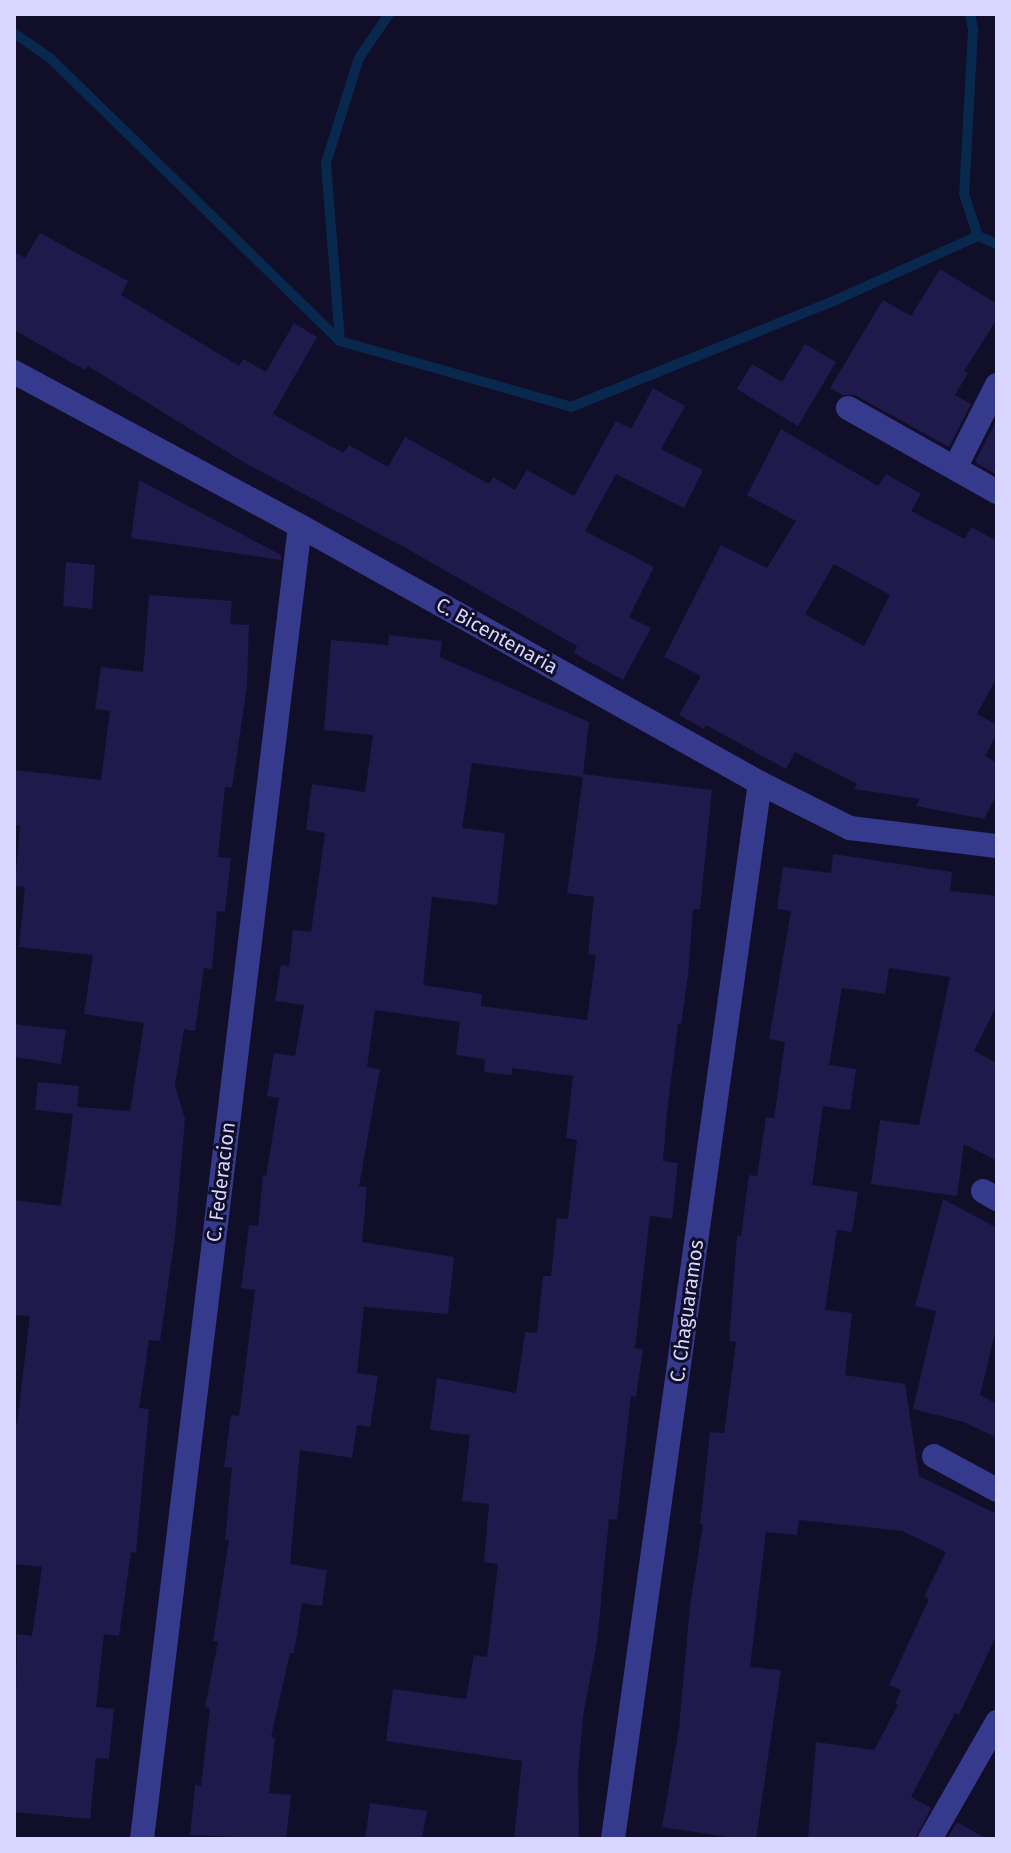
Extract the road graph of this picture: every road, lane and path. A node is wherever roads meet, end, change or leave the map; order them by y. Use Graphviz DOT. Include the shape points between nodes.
graph roads {
  1 [pos="14,372"];
  2 [pos="997,385"];
  3 [pos="848,408"];
  4 [pos="955,468"];
  5 [pos="997,492"];
  6 [pos="300,526"];
  7 [pos="760,783"];
  8 [pos="997,846"];
  9 [pos="934,1456"];
  10 [pos="997,1490"];
  11 [pos="997,1722"];
  12 [pos="142,1839"];
  13 [pos="613,1839"];
  14 [pos="930,1839"];
  1 -- 6 [label="street, C. Bicentenaria"];
  2 -- 4 [label="street"];
  3 -- 4 [label="street"];
  4 -- 5 [label="street"];
  6 -- 7 [label="street, C. Bicentenaria"];
  6 -- 12 [label="street, C. Federacion"];
  7 -- 8 [label="street, C. Bicentenaria" via="850,828"];
  7 -- 13 [label="street, C. Chaguaramos"];
  9 -- 10 [label="street"];
  11 -- 14 [label="street"];
}
